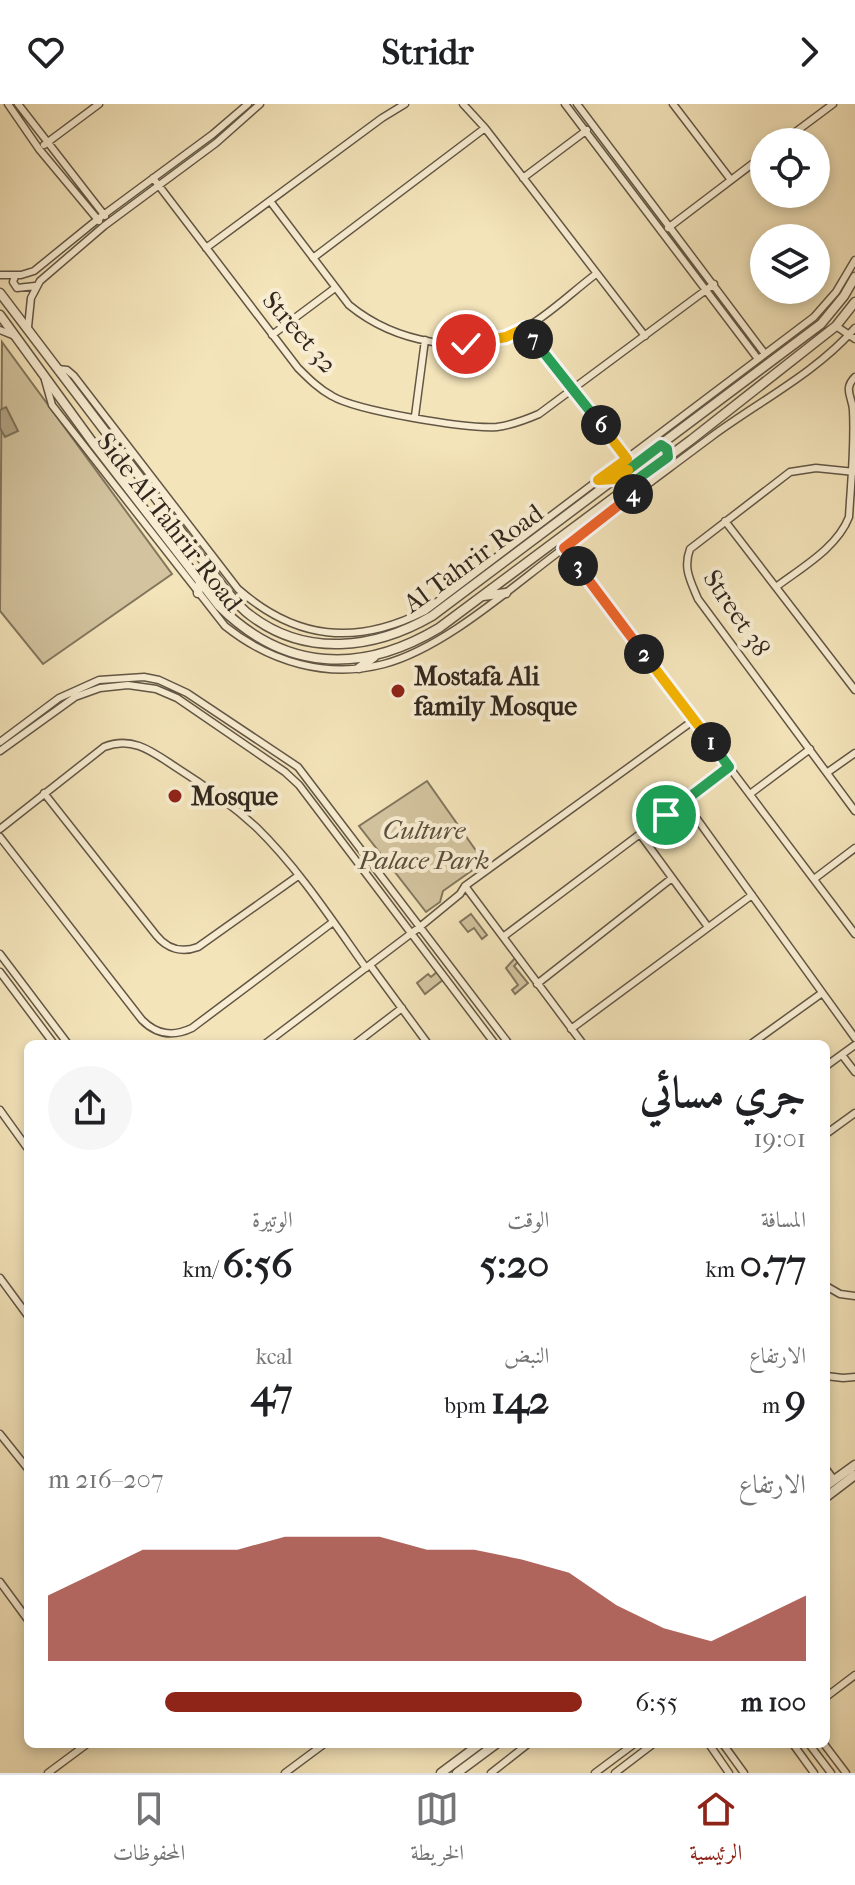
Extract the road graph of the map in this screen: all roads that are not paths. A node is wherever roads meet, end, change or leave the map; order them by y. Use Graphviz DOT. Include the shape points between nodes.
graph roads {
  1 [pos="8,104"];
  2 [pos="18,104"];
  3 [pos="99,104"];
  4 [pos="248,104"];
  5 [pos="260,104"];
  6 [pos="405,104"];
  7 [pos="463,104"];
  8 [pos="565,104"];
  9 [pos="577,104"];
  10 [pos="673,104"];
  11 [pos="833,104"];
  12 [pos="593,125"];
  13 [pos="485,128"];
  14 [pos="801,128"];
  15 [pos="586,131"];
  16 [pos="46,143"];
  17 [pos="39,149"];
  18 [pos="750,166"];
  19 [pos="153,178"];
  20 [pos="523,178"];
  21 [pos="731,180"];
  22 [pos="159,186"];
  23 [pos="270,201"];
  24 [pos="100,217"];
  25 [pos="107,224"];
  26 [pos="670,226"];
  27 [pos="662,232"];
  28 [pos="206,248"];
  29 [pos="313,258"];
  30 [pos="855,260"];
  31 [pos="596,274"];
  32 [pos="0,275"];
  33 [pos="15,276"];
  34 [pos="855,277"];
  35 [pos="714,284"];
  36 [pos="36,285"];
  37 [pos="335,288"];
  38 [pos="849,288"];
  39 [pos="706,290"];
  40 [pos="836,292"];
  41 [pos="0,293"];
  42 [pos="855,302"];
  43 [pos="0,315"];
  44 [pos="836,326"];
  45 [pos="525,328"];
  46 [pos="855,328"];
  47 [pos="0,330"];
  48 [pos="29,335"];
  49 [pos="272,335"];
  50 [pos="645,336"];
  51 [pos="16,337"];
  52 [pos="852,337"];
  53 [pos="425,340"];
  54 [pos="765,354"];
  55 [pos="758,359"];
  56 [pos="57,369"];
  57 [pos="45,377"];
  58 [pos="855,377"];
  59 [pos="573,389"];
  60 [pos="717,391"];
  61 [pos="713,406"];
  62 [pos="415,416"];
  63 [pos="96,419"];
  64 [pos="683,429"];
  65 [pos="84,431"];
  66 [pos="691,440"];
  67 [pos="115,443"];
  68 [pos="661,445"];
  69 [pos="101,453"];
  70 [pos="668,457"];
  71 [pos="627,459"];
  72 [pos="853,472"];
  73 [pos="639,478"];
  74 [pos="616,479"];
  75 [pos="598,480"];
  76 [pos="632,495"];
  77 [pos="725,521"];
  78 [pos="564,548"];
  79 [pos="505,550"];
  80 [pos="503,564"];
  81 [pos="226,574"];
  82 [pos="200,581"];
  83 [pos="776,587"];
  84 [pos="224,588"];
  85 [pos="198,593"];
  86 [pos="506,593"];
  87 [pos="482,597"];
  88 [pos="375,656"];
  89 [pos="359,668"];
  90 [pos="159,680"];
  91 [pos="156,689"];
  92 [pos="855,690"];
  93 [pos="694,720"];
  94 [pos="0,742"];
  95 [pos="810,749"];
  96 [pos="0,751"];
  97 [pos="855,753"];
  98 [pos="729,767"];
  99 [pos="828,772"];
  100 [pos="314,785"];
  101 [pos="44,793"];
  102 [pos="305,793"];
  103 [pos="750,794"];
  104 [pos="684,801"];
  105 [pos="855,811"];
  106 [pos="0,829"];
  107 [pos="640,834"];
  108 [pos="0,837"];
  109 [pos="855,848"];
  110 [pos="298,876"];
  111 [pos="672,878"];
  112 [pos="814,879"];
  113 [pos="465,886"];
  114 [pos="752,895"];
  115 [pos="333,922"];
  116 [pos="421,926"];
  117 [pos="708,927"];
  118 [pos="412,933"];
  119 [pos="855,934"];
  120 [pos="503,937"];
  121 [pos="0,954"];
  122 [pos="368,966"];
  123 [pos="0,972"];
  124 [pos="537,984"];
  125 [pos="822,993"];
  126 [pos="402,1008"];
  127 [pos="571,1029"];
  128 [pos="855,1038"];
  129 [pos="51,1040"];
  130 [pos="65,1040"];
  131 [pos="270,1040"];
  132 [pos="360,1040"];
  133 [pos="425,1040"];
  134 [pos="492,1040"];
  135 [pos="506,1040"];
  136 [pos="580,1040"];
  137 [pos="757,1040"];
  138 [pos="855,1045"];
  139 [pos="842,1055"];
  140 [pos="830,1063"];
  141 [pos="855,1072"];
  142 [pos="0,1110"];
  143 [pos="855,1113"];
  144 [pos="830,1131"];
  145 [pos="24,1143"];
  146 [pos="0,1278"];
  147 [pos="830,1288"];
  148 [pos="855,1296"];
  149 [pos="24,1311"];
  150 [pos="830,1376"];
  151 [pos="855,1377"];
  152 [pos="0,1434"];
  153 [pos="24,1464"];
  154 [pos="855,1465"];
  155 [pos="855,1475"];
  156 [pos="830,1488"];
  157 [pos="0,1582"];
  158 [pos="24,1615"];
  159 [pos="855,1675"];
  160 [pos="830,1694"];
  161 [pos="82,1748"];
  162 [pos="319,1748"];
  163 [pos="475,1748"];
  164 [pos="491,1748"];
  165 [pos="523,1748"];
  166 [pos="629,1748"];
  167 [pos="648,1748"];
  168 [pos="712,1748"];
  169 [pos="721,1748"];
  170 [pos="726,1748"];
  171 [pos="796,1748"];
  172 [pos="812,1748"];
  173 [pos="827,1748"];
  174 [pos="715,1753"];
  175 [pos="48,1773"];
  176 [pos="285,1773"];
  177 [pos="441,1773"];
  178 [pos="457,1773"];
  179 [pos="491,1773"];
  180 [pos="595,1773"];
  181 [pos="615,1773"];
  182 [pos="729,1773"];
  183 [pos="744,1773"];
  184 [pos="814,1773"];
  185 [pos="831,1773"];
  186 [pos="846,1773"];
  1 -- 17 [label="street"];
  2 -- 16 [label="street"];
  3 -- 16 [label="street"];
  4 -- 19 [label="street"];
  5 -- 22 [label="street"];
  6 -- 23 [label="street"];
  7 -- 13 [label="street"];
  8 -- 15 [label="street"];
  9 -- 12 [label="street"];
  10 -- 21 [label="street"];
  11 -- 14 [label="street"];
  12 -- 15 [label="street"];
  12 -- 26 [label="street"];
  13 -- 20 [label="street"];
  13 -- 29 [label="street"];
  15 -- 20 [label="street"];
  15 -- 27 [label="street"];
  16 -- 17 [label="street"];
  16 -- 24 [label="street"];
  17 -- 24 [label="street"];
  18 -- 21 [label="street"];
  19 -- 22 [label="street, Street 32"];
  19 -- 24 [label="street"];
  20 -- 31 [label="street"];
  21 -- 26 [label="street"];
  22 -- 25 [label="street"];
  22 -- 28 [label="street, Street 32"];
  23 -- 28 [label="street"];
  23 -- 29 [label="street"];
  24 -- 25 [label="street"];
  24 -- 33 [label="street" via="34,271"];
  25 -- 36 [label="street"];
  26 -- 27 [label="street"];
  26 -- 35 [label="street"];
  27 -- 39 [label="street"];
  28 -- 49 [label="street, Street 32"];
  29 -- 37 [label="street"];
  30 -- 40 [label="street, Side Al Tahrir Road"];
  31 -- 45 [label="street"];
  31 -- 50 [label="street"];
  32 -- 33 [label="street"];
  33 -- 36 [label="street" via="19,289"];
  34 -- 38 [label="street, Al Tahrir Road"];
  35 -- 39 [label="street, Street 32"];
  35 -- 54 [label="street"];
  36 -- 48 [label="street" via="27,313"];
  37 -- 49 [label="street"];
  37 -- 53 [label="street" via="349,305 384,329"];
  38 -- 40 [label="street"];
  38 -- 61 [label="street, Al Tahrir Road" via="821,324"];
  39 -- 50 [label="street, Street 32"];
  39 -- 55 [label="street"];
  40 -- 54 [label="street, Side Al Tahrir Road" via="814,317"];
  41 -- 48 [label="street, Al Tahrir Road"];
  42 -- 44 [label="street, Al Tahrir Road"];
  43 -- 51 [label="street, Al Tahrir Road"];
  44 -- 52 [label="street"];
  44 -- 66 [label="street, Al Tahrir Road"];
  45 -- 53 [label="street" via="486,342"];
  45 -- 59 [label="street"];
  46 -- 52 [label="street, Side Al Tahrir Road"];
  47 -- 51 [label="street"];
  48 -- 56 [label="street, Al Tahrir Road"];
  49 -- 62 [label="street, Street 32" via="298,368 333,397"];
  50 -- 59 [label="street, Street 32"];
  51 -- 57 [label="street, Al Tahrir Road"];
  52 -- 76 [label="street, Side Al Tahrir Road"];
  53 -- 62 [label="street"];
  54 -- 55 [label="street, Side Al Tahrir Road"];
  55 -- 60 [label="street, Side Al Tahrir Road"];
  56 -- 63 [label="street, Al Tahrir Road"];
  56 -- 81 [label="street, Side Al Tahrir Road" via="74,376"];
  57 -- 65 [label="street, Al Tahrir Road"];
  57 -- 85 [label="street, Side Al Tahrir Road" via="52,405"];
  58 -- 72 [label="street" via="848,393 855,426"];
  59 -- 62 [label="street, Street 32" via="539,414 498,427"];
  59 -- 71 [label="street"];
  60 -- 61 [label="street"];
  60 -- 71 [label="street, Side Al Tahrir Road"];
  61 -- 64 [label="street, Al Tahrir Road"];
  63 -- 65 [label="street" via="92,429"];
  63 -- 67 [label="street, Al Tahrir Road"];
  64 -- 66 [label="street" via="683,437"];
  64 -- 68 [label="street, Al Tahrir Road"];
  65 -- 69 [label="street, Al Tahrir Road"];
  66 -- 70 [label="street, Al Tahrir Road"];
  67 -- 69 [label="street" via="104,444"];
  67 -- 84 [label="street, Al Tahrir Road"];
  68 -- 70 [label="street"];
  68 -- 74 [label="street, Al Tahrir Road"];
  69 -- 82 [label="street, Al Tahrir Road"];
  70 -- 73 [label="street, Al Tahrir Road"];
  71 -- 75 [label="street, Side Al Tahrir Road"];
  72 -- 77 [label="street, Street 38" via="790,472"];
  72 -- 83 [label="street" via="846,527"];
  73 -- 76 [label="street"];
  73 -- 87 [label="street, Al Tahrir Road"];
  74 -- 75 [label="street"];
  74 -- 80 [label="street, Al Tahrir Road"];
  75 -- 79 [label="street, Side Al Tahrir Road"];
  76 -- 78 [label="street, Side Al Tahrir Road"];
  77 -- 83 [label="street"];
  77 -- 95 [label="street, Street 38" via="690,549 687,574 698,599"];
  78 -- 86 [label="street, Side Al Tahrir Road"];
  78 -- 93 [label="street"];
  79 -- 80 [label="street"];
  79 -- 81 [label="street, Side Al Tahrir Road" via="425,611 402,623 353,634 302,628 279,619"];
  80 -- 84 [label="street, Al Tahrir Road" via="408,630 353,644 325,644 271,628 247,613"];
  81 -- 84 [label="street"];
  82 -- 85 [label="street"];
  82 -- 88 [label="street, Al Tahrir Road" via="238,625 264,641 322,659"];
  83 -- 92 [label="street"];
  85 -- 89 [label="street, Side Al Tahrir Road" via="225,626 272,655 312,667"];
  86 -- 87 [label="street"];
  86 -- 89 [label="street, Side Al Tahrir Road" via="427,647"];
  87 -- 88 [label="street, Al Tahrir Road" via="413,644"];
  88 -- 89 [label="street"];
  90 -- 91 [label="street"];
  90 -- 94 [label="street" via="114,677 85,684"];
  90 -- 100 [label="street" via="284,756"];
  91 -- 96 [label="street" via="114,685 86,692"];
  91 -- 102 [label="street" via="195,709 285,772"];
  93 -- 98 [label="street"];
  93 -- 113 [label="street"];
  95 -- 99 [label="street, Street 38"];
  95 -- 103 [label="street"];
  97 -- 99 [label="street"];
  98 -- 103 [label="street"];
  98 -- 104 [label="street"];
  99 -- 105 [label="street, Street 38"];
  100 -- 102 [label="street"];
  100 -- 116 [label="street"];
  101 -- 106 [label="street"];
  101 -- 110 [label="street" via="104,747 137,744 250,822"];
  101 -- 110 [label="street" via="170,947 198,947"];
  102 -- 118 [label="street"];
  103 -- 112 [label="street"];
  104 -- 107 [label="street"];
  104 -- 114 [label="street"];
  107 -- 111 [label="street"];
  107 -- 120 [label="street"];
  108 -- 115 [label="street" via="142,1020 165,1034 192,1028"];
  109 -- 112 [label="street"];
  110 -- 115 [label="street"];
  111 -- 117 [label="street"];
  111 -- 124 [label="street"];
  112 -- 119 [label="street"];
  113 -- 116 [label="street"];
  113 -- 120 [label="street"];
  114 -- 117 [label="street"];
  114 -- 125 [label="street"];
  115 -- 122 [label="street"];
  116 -- 118 [label="street"];
  116 -- 135 [label="street"];
  117 -- 127 [label="street"];
  118 -- 122 [label="street"];
  118 -- 134 [label="street"];
  120 -- 124 [label="street"];
  121 -- 130 [label="street"];
  122 -- 126 [label="street"];
  122 -- 131 [label="street"];
  123 -- 129 [label="street"];
  124 -- 127 [label="street"];
  125 -- 128 [label="street"];
  125 -- 137 [label="street"];
  126 -- 132 [label="street"];
  126 -- 133 [label="street"];
  127 -- 136 [label="street"];
  138 -- 139 [label="street"];
  139 -- 140 [label="street"];
  139 -- 141 [label="street"];
  142 -- 145 [label="street"];
  143 -- 144 [label="street"];
  146 -- 149 [label="street"];
  147 -- 148 [label="street"];
  150 -- 151 [label="street"];
  152 -- 153 [label="street"];
  154 -- 156 [label="street"];
  155 -- 156 [label="street"];
  157 -- 158 [label="street"];
  159 -- 160 [label="street"];
  161 -- 175 [label="street"];
  162 -- 176 [label="street"];
  163 -- 177 [label="street"];
  164 -- 178 [label="street"];
  165 -- 179 [label="street"];
  166 -- 180 [label="street"];
  167 -- 181 [label="street"];
  168 -- 174 [label="street"];
  169 -- 174 [label="street"];
  170 -- 183 [label="street"];
  171 -- 184 [label="street"];
  172 -- 185 [label="street"];
  173 -- 186 [label="street"];
  174 -- 182 [label="street"];
}
